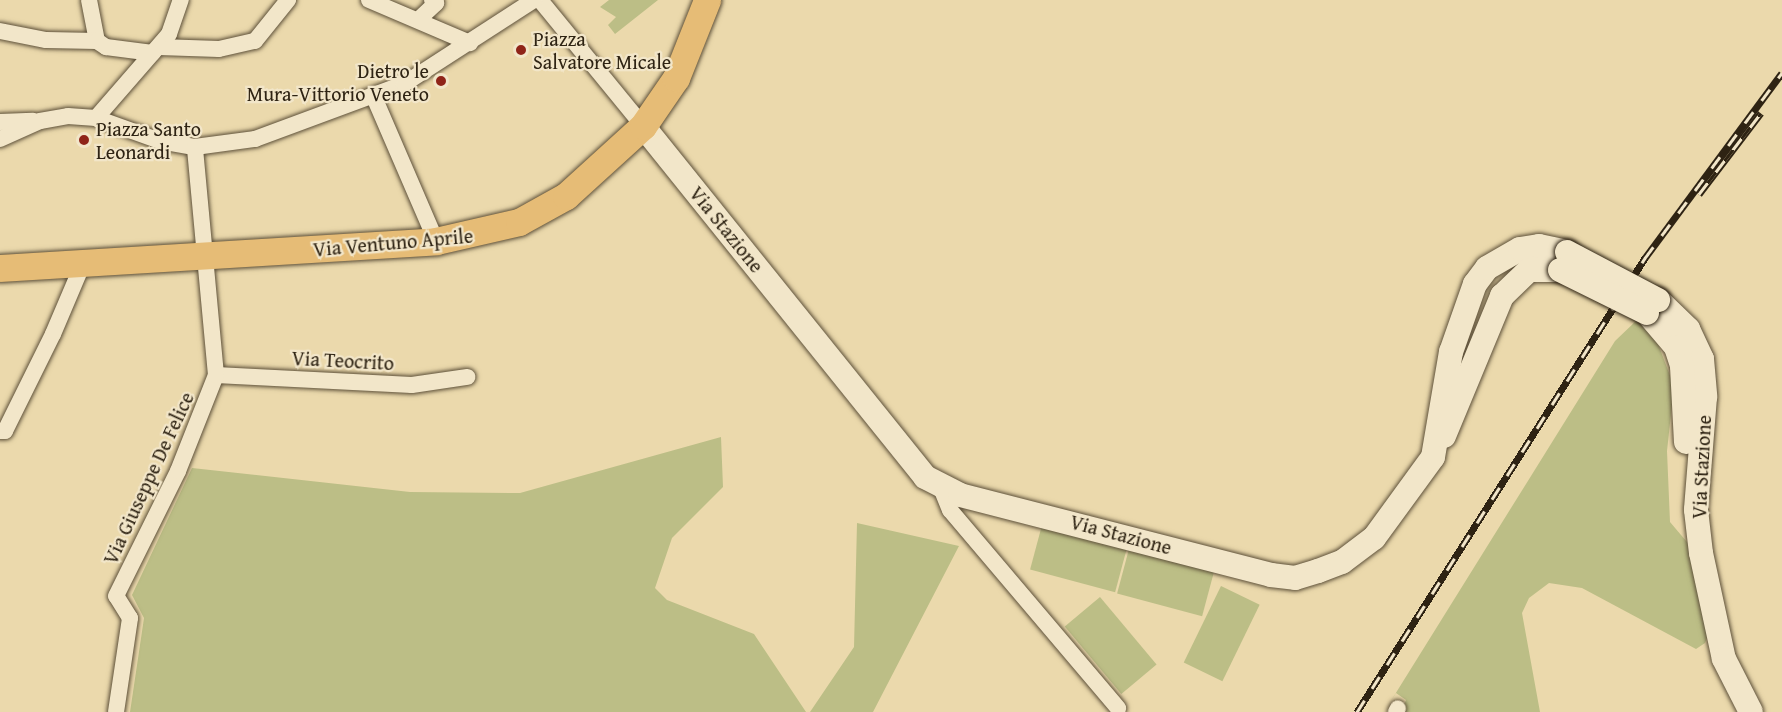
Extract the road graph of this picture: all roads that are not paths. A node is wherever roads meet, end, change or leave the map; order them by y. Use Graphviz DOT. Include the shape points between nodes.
graph roads {
  1 [pos="89,0"];
  2 [pos="181,0"];
  3 [pos="288,0"];
  4 [pos="369,0"];
  5 [pos="432,0"];
  6 [pos="534,0"];
  7 [pos="540,0"];
  8 [pos="707,0"];
  9 [pos="418,20"];
  10 [pos="0,31"];
  11 [pos="97,40"];
  12 [pos="470,44"];
  13 [pos="156,50"];
  14 [pos="374,97"];
  15 [pos="96,118"];
  16 [pos="40,121"];
  17 [pos="0,122"];
  18 [pos="643,126"];
  19 [pos="0,140"];
  20 [pos="195,147"];
  21 [pos="436,241"];
  22 [pos="204,256"];
  23 [pos="84,261"];
  24 [pos="0,268"];
  25 [pos="216,375"];
  26 [pos="467,377"];
  27 [pos="0,430"];
  28 [pos="941,488"];
  29 [pos="1118,708"];
  30 [pos="116,712"];
  31 [pos="1751,712"];
  1 -- 11 [label="street"];
  2 -- 13 [label="street"];
  3 -- 13 [label="street" via="255,41 219,49"];
  4 -- 9 [label="street"];
  5 -- 9 [label="street" via="436,3"];
  6 -- 12 [label="street"];
  7 -- 18 [label="street"];
  8 -- 18 [label="main road, Via Ventuno Aprile" via="676,78"];
  9 -- 12 [label="street"];
  10 -- 11 [label="street"];
  11 -- 13 [label="street" via="106,47"];
  12 -- 14 [label="street"];
  13 -- 15 [label="street"];
  14 -- 20 [label="street" via="255,139"];
  14 -- 21 [label="street"];
  15 -- 16 [label="street"];
  15 -- 20 [label="street" via="160,141"];
  16 -- 17 [label="street"];
  16 -- 19 [label="street"];
  18 -- 21 [label="main road, Via Ventuno Aprile" via="606,164 538,212 483,234"];
  18 -- 28 [label="main road, Via Stazione" via="909,459"];
  20 -- 22 [label="street, Via Giuseppe De Felice"];
  21 -- 22 [label="main road, Via Ventuno Aprile"];
  22 -- 23 [label="main road, Via Ventuno Aprile"];
  22 -- 25 [label="street, Via Giuseppe De Felice"];
  23 -- 24 [label="main road, Via Ventuno Aprile"];
  23 -- 27 [label="street" via="5,431"];
  25 -- 26 [label="street, Via Teocrito" via="412,385"];
  25 -- 30 [label="street, Via Giuseppe De Felice" via="183,461 116,596 129,618"];
  28 -- 29 [label="street" via="950,510"];
  28 -- 31 [label="main road, Via Stazione, bridge" via="1271,575 1295,578 1342,562 1374,538 1433,457 1502,296 1529,270 1563,261 1653,307 1676,347 1682,366 1687,475 1724,659"];
}
